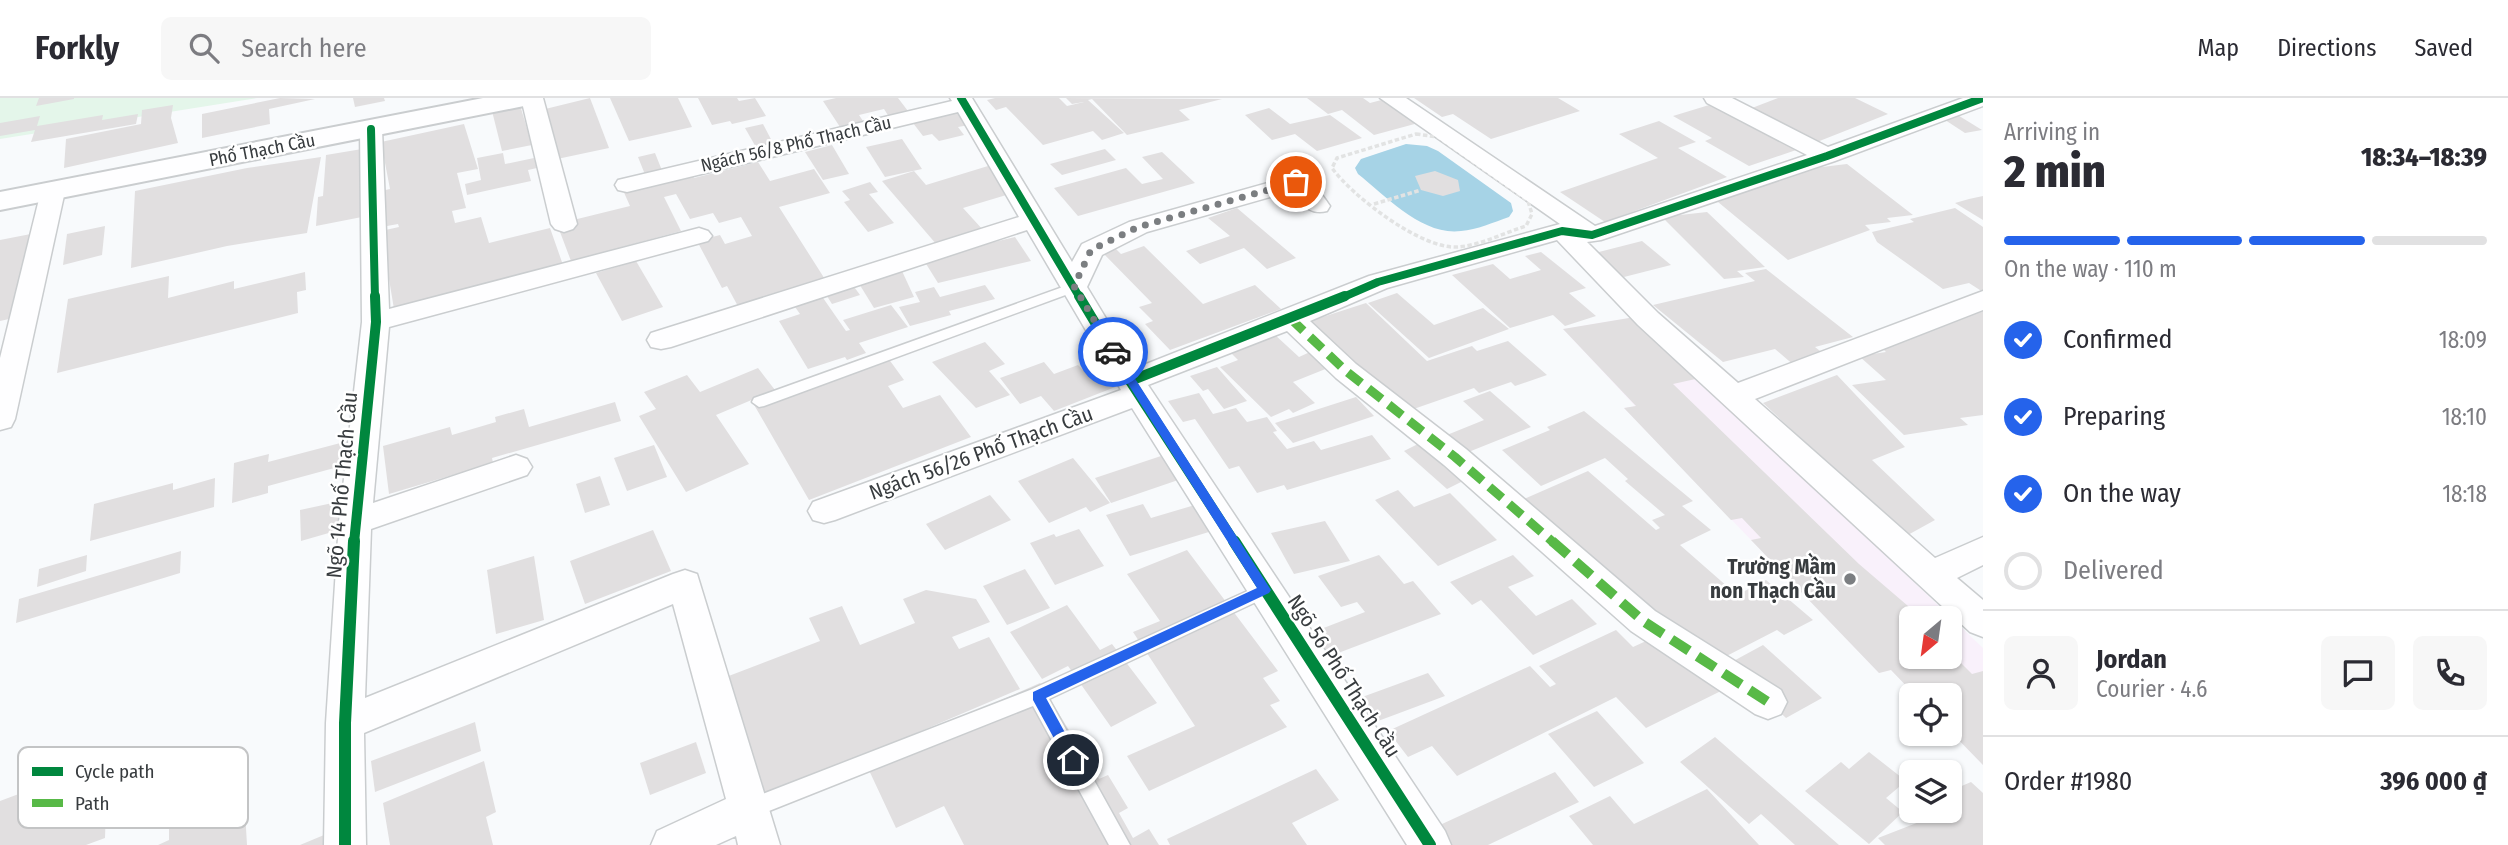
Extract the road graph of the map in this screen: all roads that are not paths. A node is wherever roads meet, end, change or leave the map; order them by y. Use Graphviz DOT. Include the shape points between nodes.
graph roads {
  1 [pos="524,98"];
  2 [pos="532,98"];
  3 [pos="1391,98"];
  4 [pos="1715,98"];
  5 [pos="1983,98"];
  6 [pos="963,101"];
  7 [pos="371,129"];
  8 [pos="1827,156"];
  9 [pos="627,185"];
  10 [pos="53,191"];
  11 [pos="0,201"];
  12 [pos="1318,206"];
  13 [pos="1034,220"];
  14 [pos="564,224"];
  15 [pos="1562,231"];
  16 [pos="1592,235"];
  17 [pos="699,236"];
  18 [pos="1074,286"];
  19 [pos="1983,300"];
  20 [pos="1291,319"];
  21 [pos="376,323"];
  22 [pos="661,340"];
  23 [pos="1134,387"];
  24 [pos="1734,396"];
  25 [pos="759,402"];
  26 [pos="0,419"];
  27 [pos="516,467"];
  28 [pos="824,511"];
  29 [pos="355,523"];
  30 [pos="1983,550"];
  31 [pos="1933,574"];
  32 [pos="1265,590"];
  33 [pos="1983,622"];
  34 [pos="1037,696"];
  35 [pos="1768,702"];
  36 [pos="345,723"];
  37 [pos="754,827"];
  38 [pos="345,845"];
  39 [pos="672,845"];
  40 [pos="1120,845"];
  41 [pos="1430,845"];
  1 -- 7 [label="street, Phố Thạch Cầu"];
  2 -- 14 [label="street"];
  3 -- 16 [label="street"];
  4 -- 8 [label="street"];
  5 -- 8 [label="street"];
  6 -- 9 [label="street, Ngách 56/8 Phố Thạch Cầu"];
  6 -- 13 [label="street, Ngõ 56 Phố Thạch Cầu"];
  7 -- 10 [label="street, Phố Thạch Cầu"];
  7 -- 21 [label="street, Ngõ 14 Phố Thạch Cầu"];
  8 -- 16 [label="street"];
  10 -- 11 [label="street, Phố Thạch Cầu"];
  10 -- 26 [label="street"];
  12 -- 18 [label="street" via="1296,182 1138,227 1091,250"];
  13 -- 18 [label="street, Ngõ 56 Phố Thạch Cầu"];
  13 -- 22 [label="street"];
  15 -- 16 [label="street"];
  15 -- 20 [label="street, Ngách 56/26 Phố Thạch Cầu" via="1378,282"];
  15 -- 24 [label="street" via="1648,319"];
  17 -- 21 [label="street"];
  18 -- 23 [label="street, Ngõ 56 Phố Thạch Cầu"];
  18 -- 25 [label="lane"];
  19 -- 24 [label="street"];
  20 -- 23 [label="street, Ngách 56/26 Phố Thạch Cầu"];
  20 -- 35 [label="street" via="1346,371 1455,457 1643,621"];
  21 -- 29 [label="street, Ngõ 14 Phố Thạch Cầu"];
  23 -- 28 [label="street, Ngách 56/26 Phố Thạch Cầu"];
  23 -- 32 [label="street, Ngõ 56 Phố Thạch Cầu"];
  24 -- 31 [label="street"];
  27 -- 29 [label="street"];
  29 -- 36 [label="street, Ngõ 14 Phố Thạch Cầu"];
  30 -- 31 [label="street"];
  31 -- 33 [label="street"];
  32 -- 34 [label="lane"];
  32 -- 41 [label="street, Ngõ 56 Phố Thạch Cầu"];
  34 -- 37 [label="lane"];
  34 -- 40 [label="lane"];
  36 -- 37 [label="street" via="685,584"];
  36 -- 38 [label="street, Ngõ 14 Phố Thạch Cầu"];
  37 -- 39 [label="street"];
}
